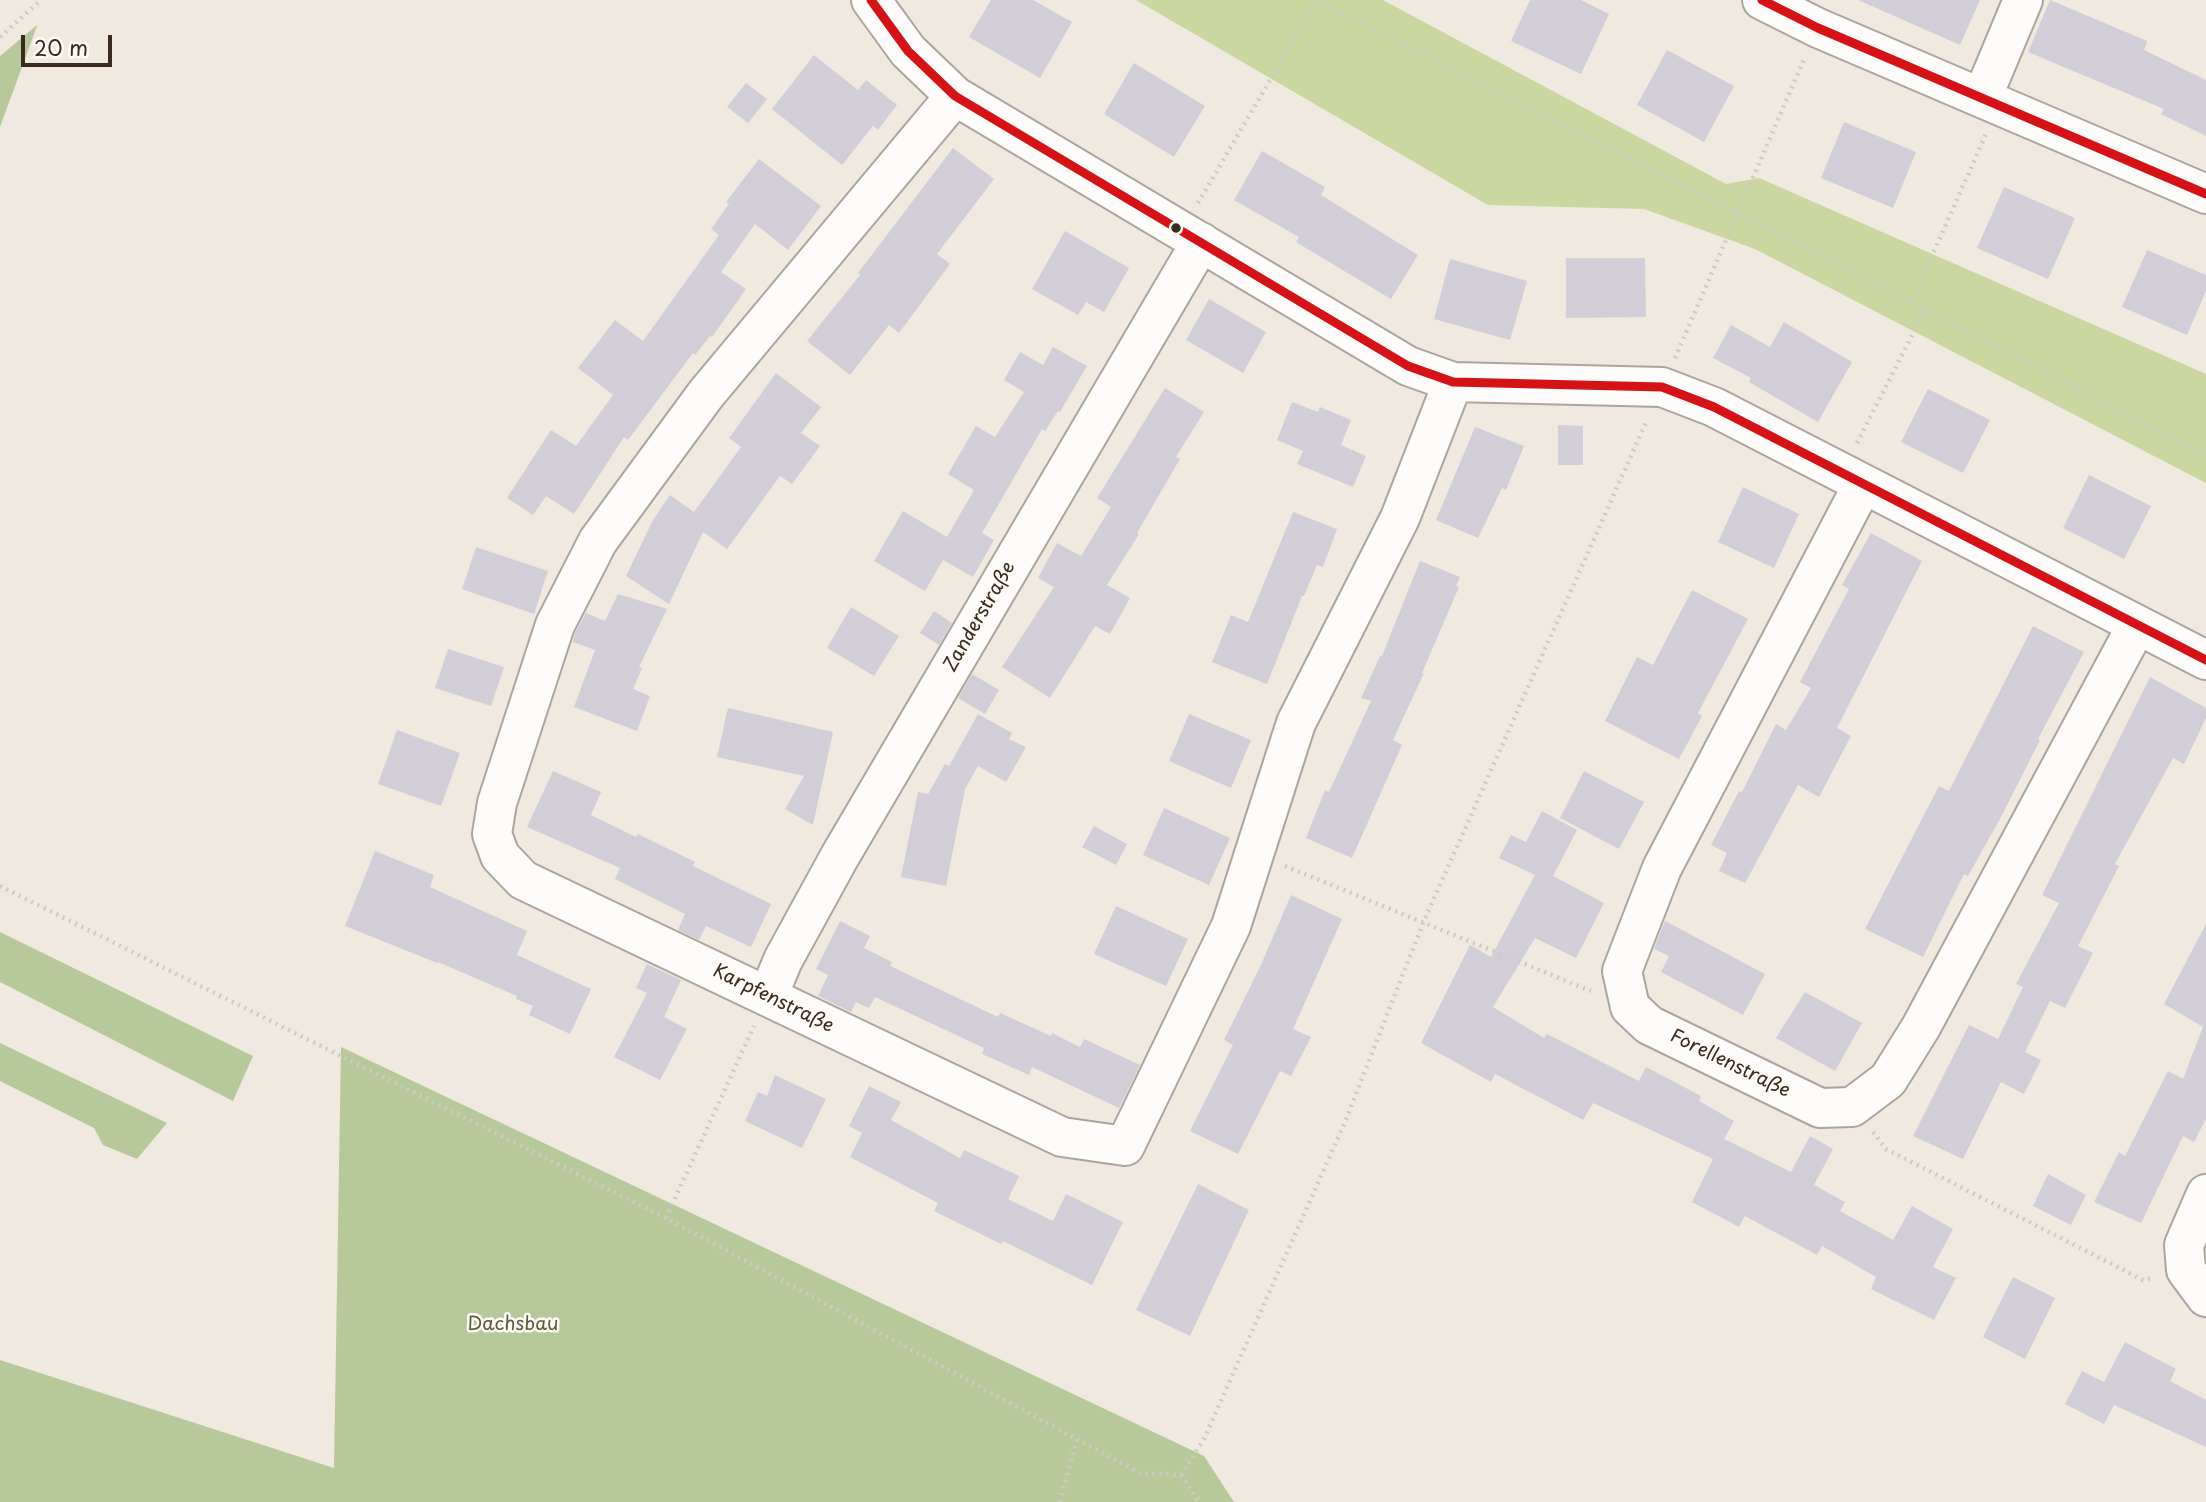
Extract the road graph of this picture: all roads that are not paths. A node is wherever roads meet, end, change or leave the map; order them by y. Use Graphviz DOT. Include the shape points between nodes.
graph roads {
  1 [pos="871,0"];
  2 [pos="1762,0"];
  3 [pos="2023,0"];
  4 [pos="955,96"];
  5 [pos="1991,101"];
  6 [pos="2206,194"];
  7 [pos="1191,236"];
  8 [pos="1453,382"];
  9 [pos="1852,479"];
  10 [pos="2137,625"];
  11 [pos="2206,660"];
  12 [pos="768,996"];
  13 [pos="2206,1194"];
  14 [pos="2196,1283"];
  1 -- 4 [label="street" via="908,51"];
  2 -- 5 [label="street"];
  3 -- 5 [label="street"];
  4 -- 7 [label="street"];
  4 -- 12 [label="street, Karpfenstraße" via="706,394 598,541 555,625 497,803 492,834 500,856 523,880"];
  5 -- 6 [label="street"];
  7 -- 8 [label="street" via="1408,366"];
  7 -- 12 [label="street, Zanderstraße" via="840,856"];
  8 -- 9 [label="street" via="1662,387 1714,407"];
  8 -- 12 [label="street, Karpfenstraße" via="1400,518 1296,723 1231,926 1125,1146 1062,1137"];
  9 -- 10 [label="street"];
  9 -- 10 [label="street, Forellenstraße" via="1662,867 1622,971 1630,1007 1649,1025 1820,1108 1852,1107 1888,1080 1921,1027"];
  10 -- 11 [label="street"];
  13 -- 14 [label="street" via="2184,1245"];
}
